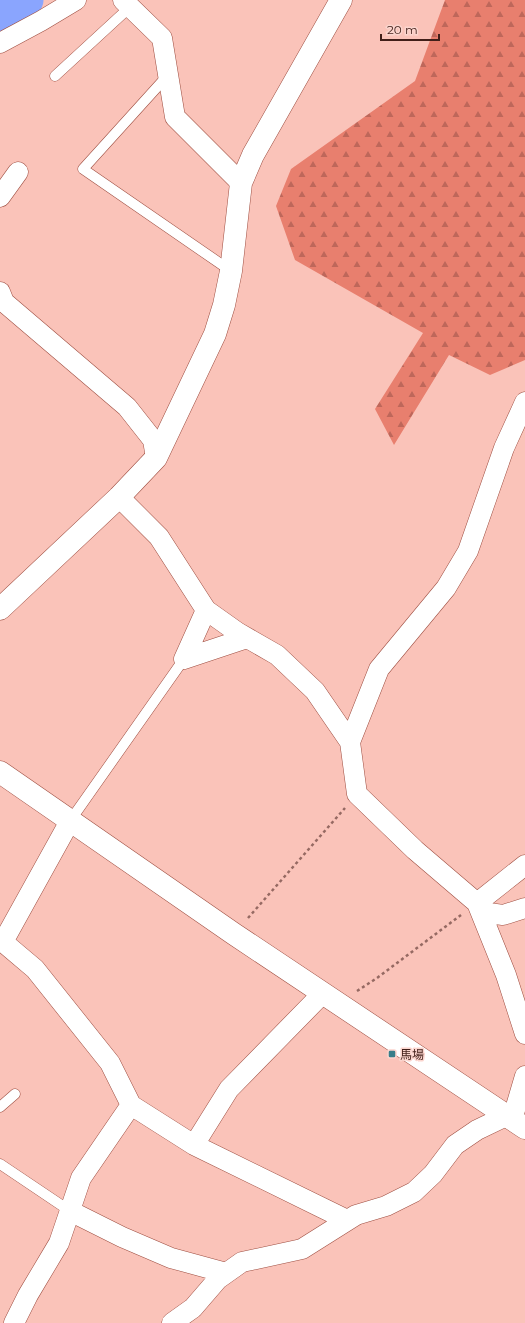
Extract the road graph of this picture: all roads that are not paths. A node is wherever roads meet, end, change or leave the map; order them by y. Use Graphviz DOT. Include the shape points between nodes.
graph roads {
  1 [pos="76,0"];
  2 [pos="341,0"];
  3 [pos="127,4"];
  4 [pos="0,43"];
  5 [pos="168,74"];
  6 [pos="55,76"];
  7 [pos="18,172"];
  8 [pos="241,183"];
  9 [pos="0,196"];
  10 [pos="231,271"];
  11 [pos="2,300"];
  12 [pos="525,402"];
  13 [pos="156,458"];
  14 [pos="119,496"];
  15 [pos="0,609"];
  16 [pos="206,610"];
  17 [pos="247,638"];
  18 [pos="184,659"];
  19 [pos="350,742"];
  20 [pos="0,772"];
  21 [pos="70,821"];
  22 [pos="525,865"];
  23 [pos="479,907"];
  24 [pos="525,908"];
  25 [pos="330,998"];
  26 [pos="525,1034"];
  27 [pos="525,1076"];
  28 [pos="15,1094"];
  29 [pos="131,1105"];
  30 [pos="0,1107"];
  31 [pos="514,1121"];
  32 [pos="194,1145"];
  33 [pos="0,1164"];
  34 [pos="70,1211"];
  35 [pos="347,1220"];
  36 [pos="226,1273"];
  37 [pos="14,1323"];
  38 [pos="172,1323"];
  1 -- 4 [label="street"];
  2 -- 8 [label="street" via="253,155"];
  3 -- 5 [label="street" via="162,38"];
  3 -- 6 [label="lane"];
  5 -- 8 [label="street" via="175,117"];
  5 -- 10 [label="lane" via="83,169"];
  7 -- 9 [label="street"];
  8 -- 10 [label="street"];
  10 -- 13 [label="street" via="215,334"];
  11 -- 13 [label="street" via="127,407 153,440"];
  12 -- 19 [label="street" via="504,448 468,551 446,588 380,669"];
  13 -- 14 [label="street"];
  14 -- 15 [label="street"];
  14 -- 16 [label="street" via="159,537"];
  16 -- 17 [label="street"];
  16 -- 18 [label="street"];
  17 -- 18 [label="street"];
  17 -- 19 [label="street" via="277,655 315,691"];
  18 -- 21 [label="lane"];
  19 -- 23 [label="street" via="357,794"];
  20 -- 21 [label="street"];
  21 -- 25 [label="street"];
  21 -- 29 [label="street" via="2,942 35,969 110,1063"];
  22 -- 23 [label="street"];
  23 -- 24 [label="street" via="503,915"];
  23 -- 26 [label="street" via="506,975"];
  25 -- 31 [label="street"];
  25 -- 32 [label="street" via="229,1089"];
  27 -- 31 [label="street"];
  28 -- 30 [label="lane"];
  29 -- 32 [label="street"];
  29 -- 34 [label="street" via="81,1178"];
  31 -- 35 [label="street" via="477,1130 455,1145 433,1174 414,1192 386,1206"];
  32 -- 35 [label="street"];
  33 -- 34 [label="lane"];
  34 -- 36 [label="street" via="171,1258"];
  34 -- 37 [label="street" via="59,1243"];
  35 -- 36 [label="street" via="302,1248 242,1262"];
  36 -- 38 [label="street" via="193,1308"];
}
